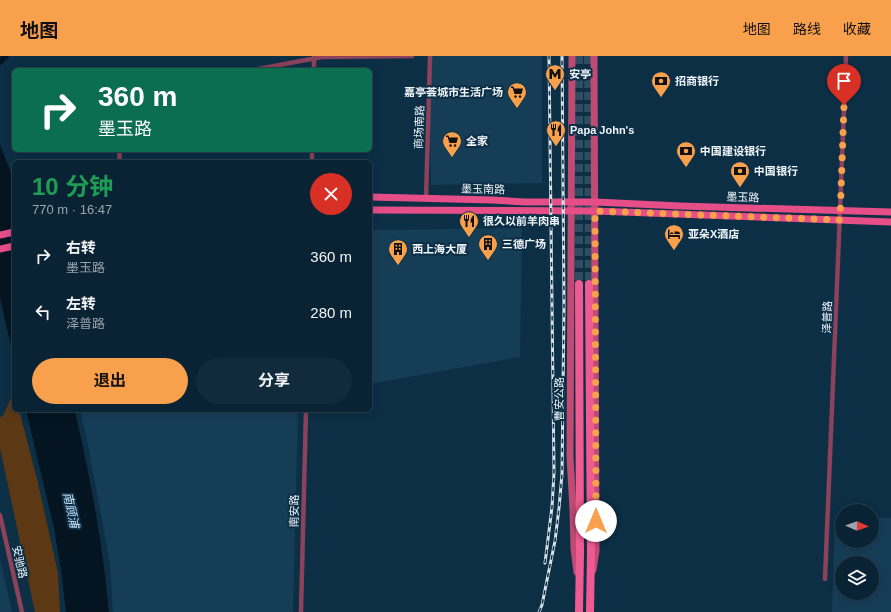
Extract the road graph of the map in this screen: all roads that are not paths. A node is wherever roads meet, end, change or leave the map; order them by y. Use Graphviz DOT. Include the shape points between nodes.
graph roads {
  1 [pos="412,56"];
  2 [pos="430,56"];
  3 [pos="572,56"];
  4 [pos="594,56"];
  5 [pos="846,56"];
  6 [pos="314,57"];
  7 [pos="262,68"];
  8 [pos="314,68"];
  9 [pos="372,198"];
  10 [pos="426,199"];
  11 [pos="571,202"];
  12 [pos="595,202"];
  13 [pos="372,210"];
  14 [pos="595,211"];
  15 [pos="840,211"];
  16 [pos="571,212"];
  17 [pos="891,212"];
  18 [pos="840,220"];
  19 [pos="891,222"];
  20 [pos="12,232"];
  21 [pos="0,235"];
  22 [pos="12,246"];
  23 [pos="0,248"];
  24 [pos="579,284"];
  25 [pos="589,284"];
  26 [pos="306,412"];
  27 [pos="0,515"];
  28 [pos="825,579"];
  29 [pos="579,586"];
  30 [pos="591,587"];
  31 [pos="22,612"];
  32 [pos="301,612"];
  33 [pos="578,612"];
  34 [pos="590,612"];
  1 -- 6 [label="street"];
  2 -- 10 [label="street, 商场南路"];
  3 -- 11 [label="main road"];
  4 -- 12 [label="main road"];
  5 -- 15 [label="street, 泽普路"];
  6 -- 7 [label="street"];
  6 -- 8 [label="street"];
  9 -- 10 [label="main road, 墨玉南路"];
  10 -- 11 [label="main road, 墨玉南路"];
  11 -- 12 [label="main road, 墨玉南路"];
  11 -- 16 [label="main road, 曹安公路"];
  12 -- 14 [label="main road"];
  12 -- 15 [label="main road, 墨玉路"];
  13 -- 16 [label="main road, 墨玉南路"];
  14 -- 16 [label="main road, 墨玉南路"];
  14 -- 18 [label="main road, 墨玉路"];
  14 -- 30 [label="main road" via="596,550"];
  15 -- 17 [label="main road, 墨玉路"];
  15 -- 18 [label="street, 泽普路"];
  16 -- 29 [label="main road, 曹安公路" via="570,456 574,549"];
  18 -- 19 [label="main road, 墨玉路"];
  18 -- 28 [label="street, 泽普路"];
  20 -- 21 [label="main road"];
  22 -- 23 [label="main road"];
  24 -- 29 [label="highway, 曹安公路"];
  25 -- 30 [label="highway"];
  26 -- 32 [label="street, 南安路"];
  27 -- 31 [label="street, 安驰路"];
  29 -- 33 [label="highway, 曹安公路"];
  30 -- 34 [label="highway"];
}
